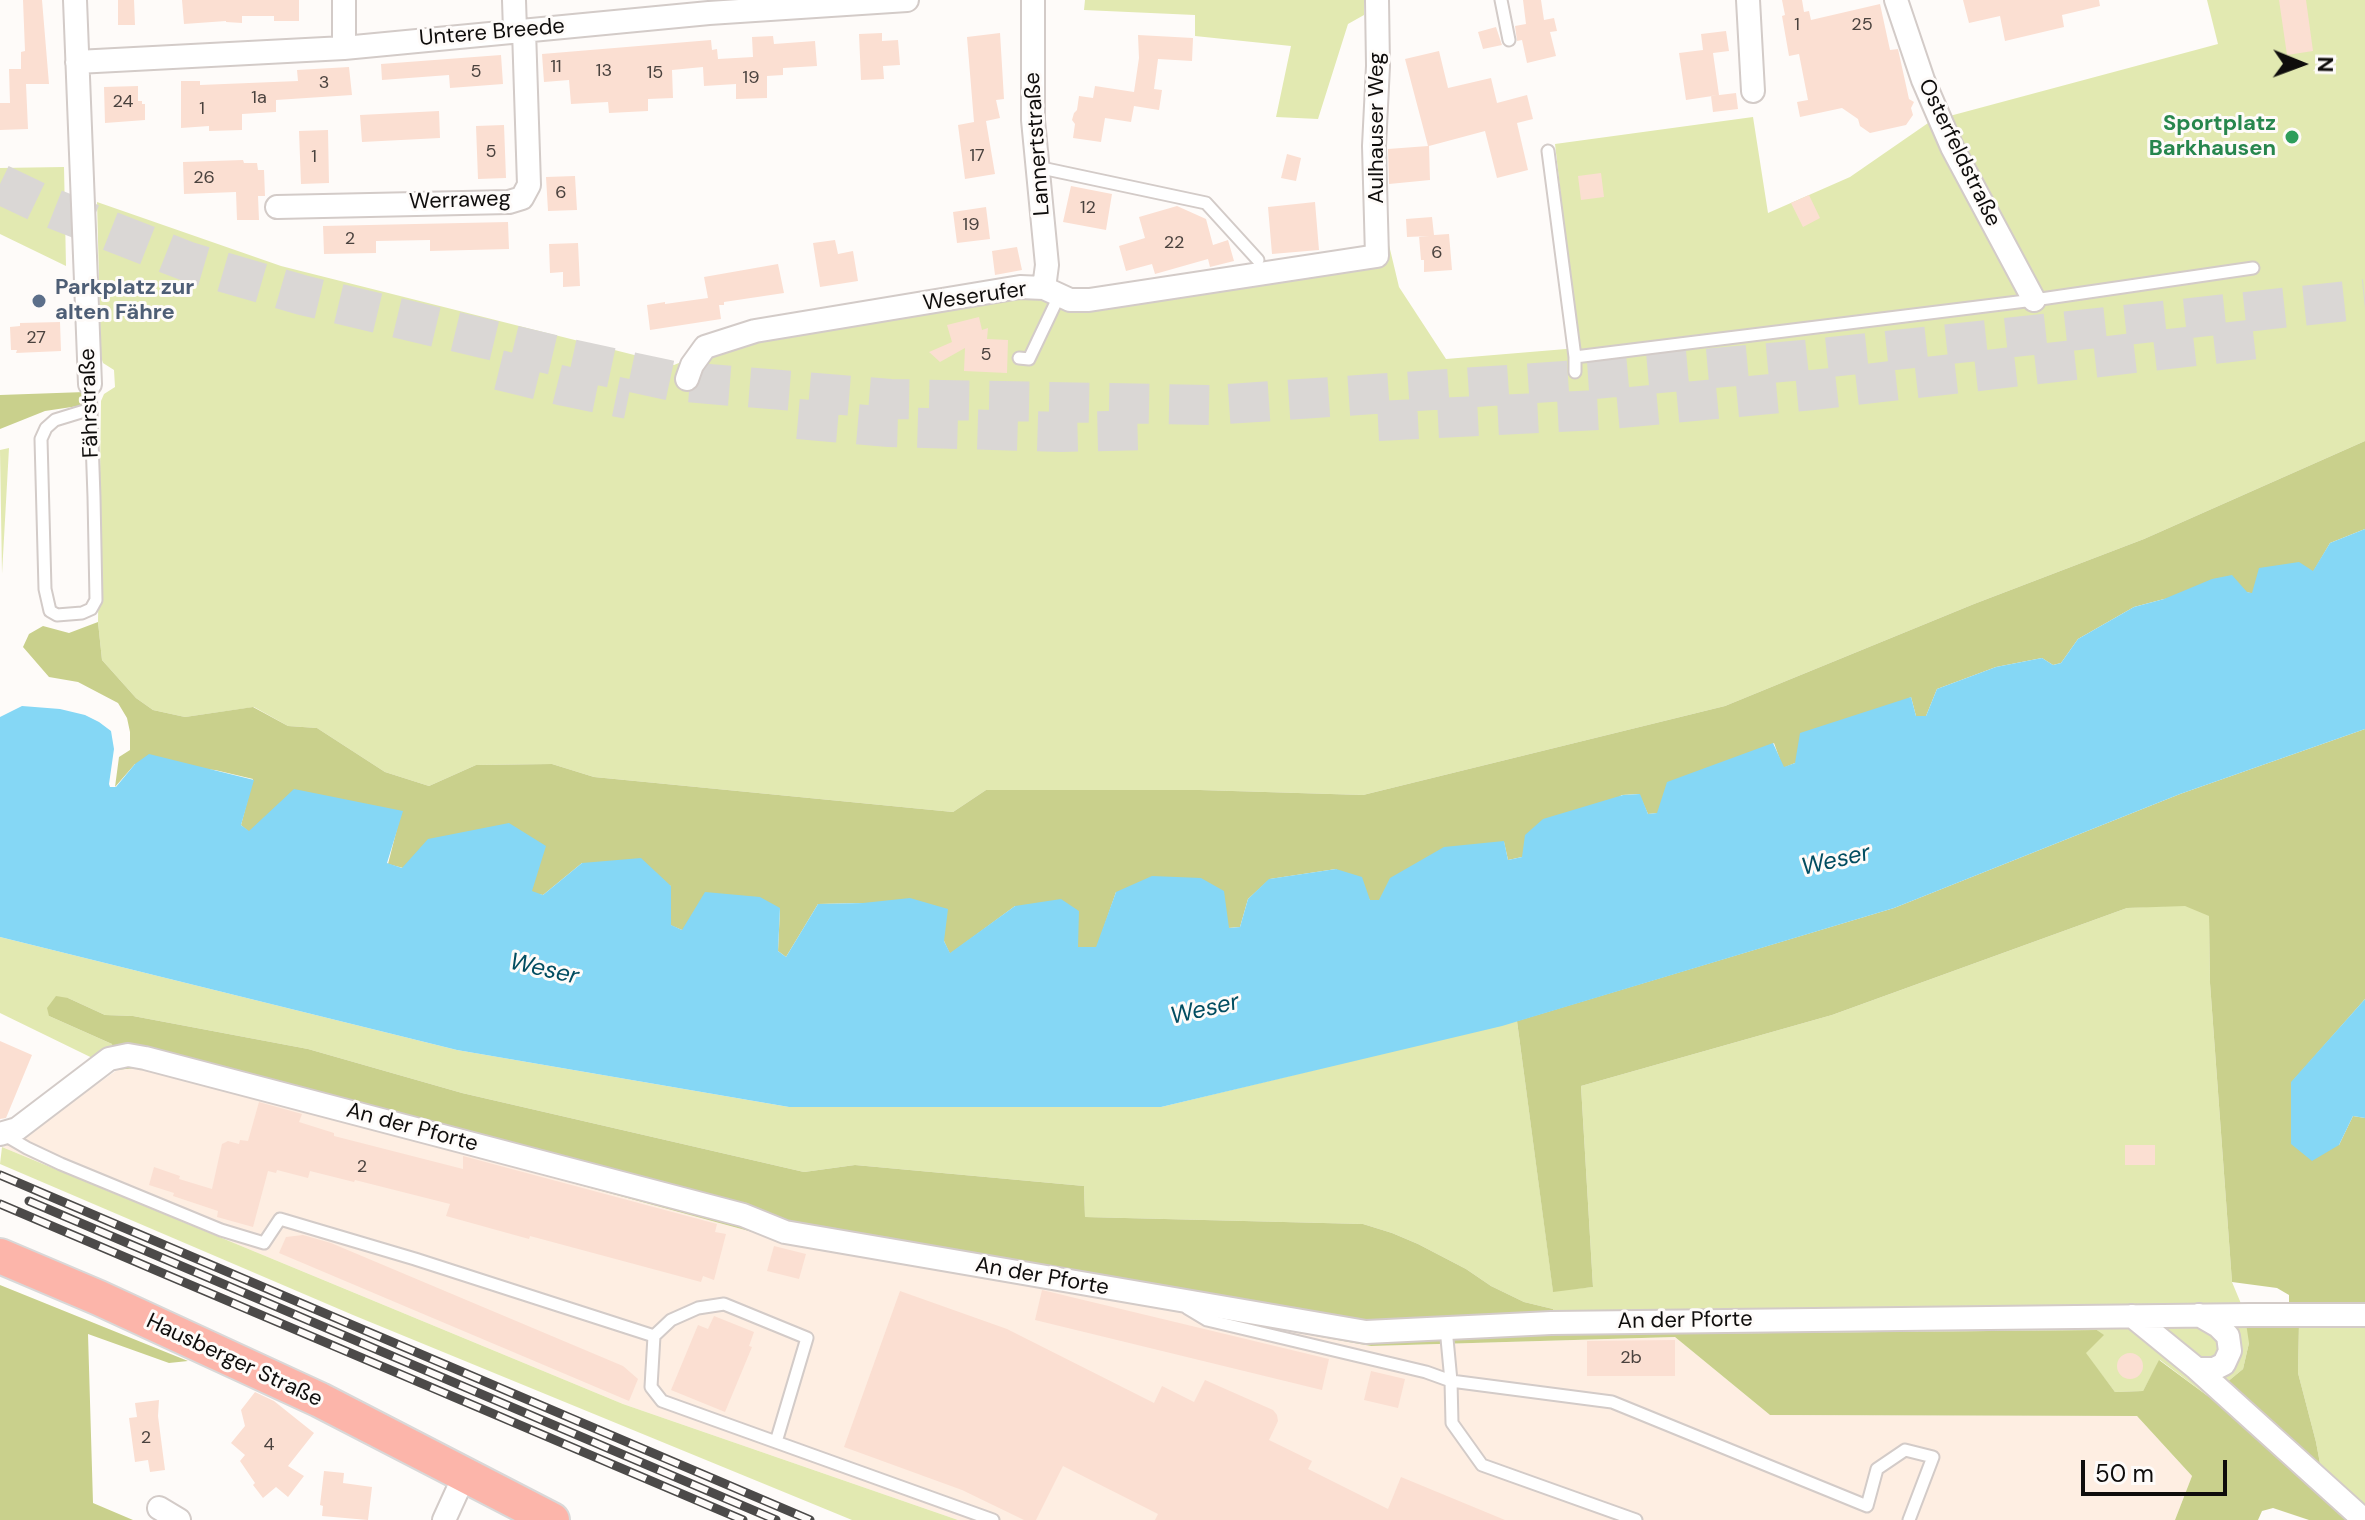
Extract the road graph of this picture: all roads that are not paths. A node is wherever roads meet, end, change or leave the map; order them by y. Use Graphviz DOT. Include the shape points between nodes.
graph roads {
  1 [pos="75,0"];
  2 [pos="344,0"];
  3 [pos="514,0"];
  4 [pos="907,0"];
  5 [pos="1033,0"];
  6 [pos="1377,0"];
  7 [pos="1501,0"];
  8 [pos="1748,0"];
  9 [pos="1896,0"];
  10 [pos="519,30"];
  11 [pos="1509,40"];
  12 [pos="344,48"];
  13 [pos="77,62"];
  14 [pos="1753,91"];
  15 [pos="1548,151"];
  16 [pos="1037,167"];
  17 [pos="277,207"];
  18 [pos="1377,256"];
  19 [pos="1258,260"];
  20 [pos="2253,268"];
  21 [pos="1051,292"];
  22 [pos="2034,300"];
  23 [pos="1575,357"];
  24 [pos="1019,358"];
  25 [pos="1575,372"];
  26 [pos="687,379"];
  27 [pos="90,384"];
  28 [pos="91,409"];
  29 [pos="1,1134"];
  30 [pos="0,1256"];
  31 [pos="1173,1300"];
  32 [pos="2199,1315"];
  33 [pos="2365,1315"];
  34 [pos="2132,1316"];
  35 [pos="1446,1328"];
  36 [pos="654,1336"];
  37 [pos="2197,1369"];
  38 [pos="1451,1381"];
  39 [pos="776,1442"];
  40 [pos="465,1474"];
  41 [pos="159,1508"];
  42 [pos="179,1520"];
  43 [pos="444,1520"];
  44 [pos="552,1520"];
  45 [pos="993,1520"];
  46 [pos="1636,1520"];
  47 [pos="1909,1520"];
  48 [pos="2364,1520"];
  1 -- 13 [label="street, Fährstraße"];
  2 -- 12 [label="street"];
  3 -- 10 [label="street"];
  4 -- 10 [label="street, Untere Breede"];
  5 -- 16 [label="street, Lannertstraße"];
  6 -- 18 [label="street, Aulhauser Weg"];
  7 -- 11 [label="lane"];
  8 -- 14 [label="street"];
  9 -- 22 [label="street, Osterfeldstraße" via="1952,147"];
  10 -- 12 [label="street, Untere Breede"];
  10 -- 17 [label="street, Werraweg" via="529,185 522,198"];
  12 -- 13 [label="street, Untere Breede"];
  13 -- 27 [label="street, Fährstraße"];
  15 -- 23 [label="lane"];
  16 -- 19 [label="lane" via="1206,203"];
  16 -- 21 [label="street, Lannertstraße"];
  18 -- 21 [label="street, Weserufer" via="1089,300"];
  20 -- 22 [label="lane"];
  21 -- 24 [label="lane" via="1029,359"];
  21 -- 26 [label="street, Weserufer" via="1020,287 755,331 705,347"];
  22 -- 23 [label="lane"];
  23 -- 25 [label="lane"];
  27 -- 28 [label="lane, Fährstraße"];
  28 -- 28 [label="lane, Fährstraße" via="96,600 91,609 63,616 50,611 45,589 41,439 55,420"];
  29 -- 31 [label="street, An der Pforte" via="17,1129 109,1059 137,1056 743,1215 785,1232"];
  29 -- 36 [label="lane" via="221,1230 264,1243 280,1219"];
  30 -- 40 [label="main road, Hausberger Straße" via="320,1400"];
  31 -- 35 [label="street, An der Pforte" via="1366,1332"];
  31 -- 38 [label="lane" via="1207,1320"];
  32 -- 33 [label="street, An der Pforte"];
  32 -- 34 [label="street, An der Pforte"];
  32 -- 37 [label="street" via="2228,1336 2230,1351 2224,1364"];
  34 -- 35 [label="street, An der Pforte"];
  34 -- 37 [label="street"];
  35 -- 38 [label="lane"];
  36 -- 39 [label="lane" via="651,1387 662,1401"];
  36 -- 39 [label="lane" via="671,1320 724,1304 807,1338"];
  37 -- 48 [label="street"];
  38 -- 46 [label="lane" via="1452,1423 1482,1465"];
  38 -- 47 [label="lane" via="1612,1402 1867,1506 1877,1469 1905,1450 1933,1457"];
  39 -- 45 [label="lane"];
  40 -- 43 [label="street"];
  40 -- 44 [label="main road, Hausberger Straße"];
  41 -- 42 [label="street"];
}
